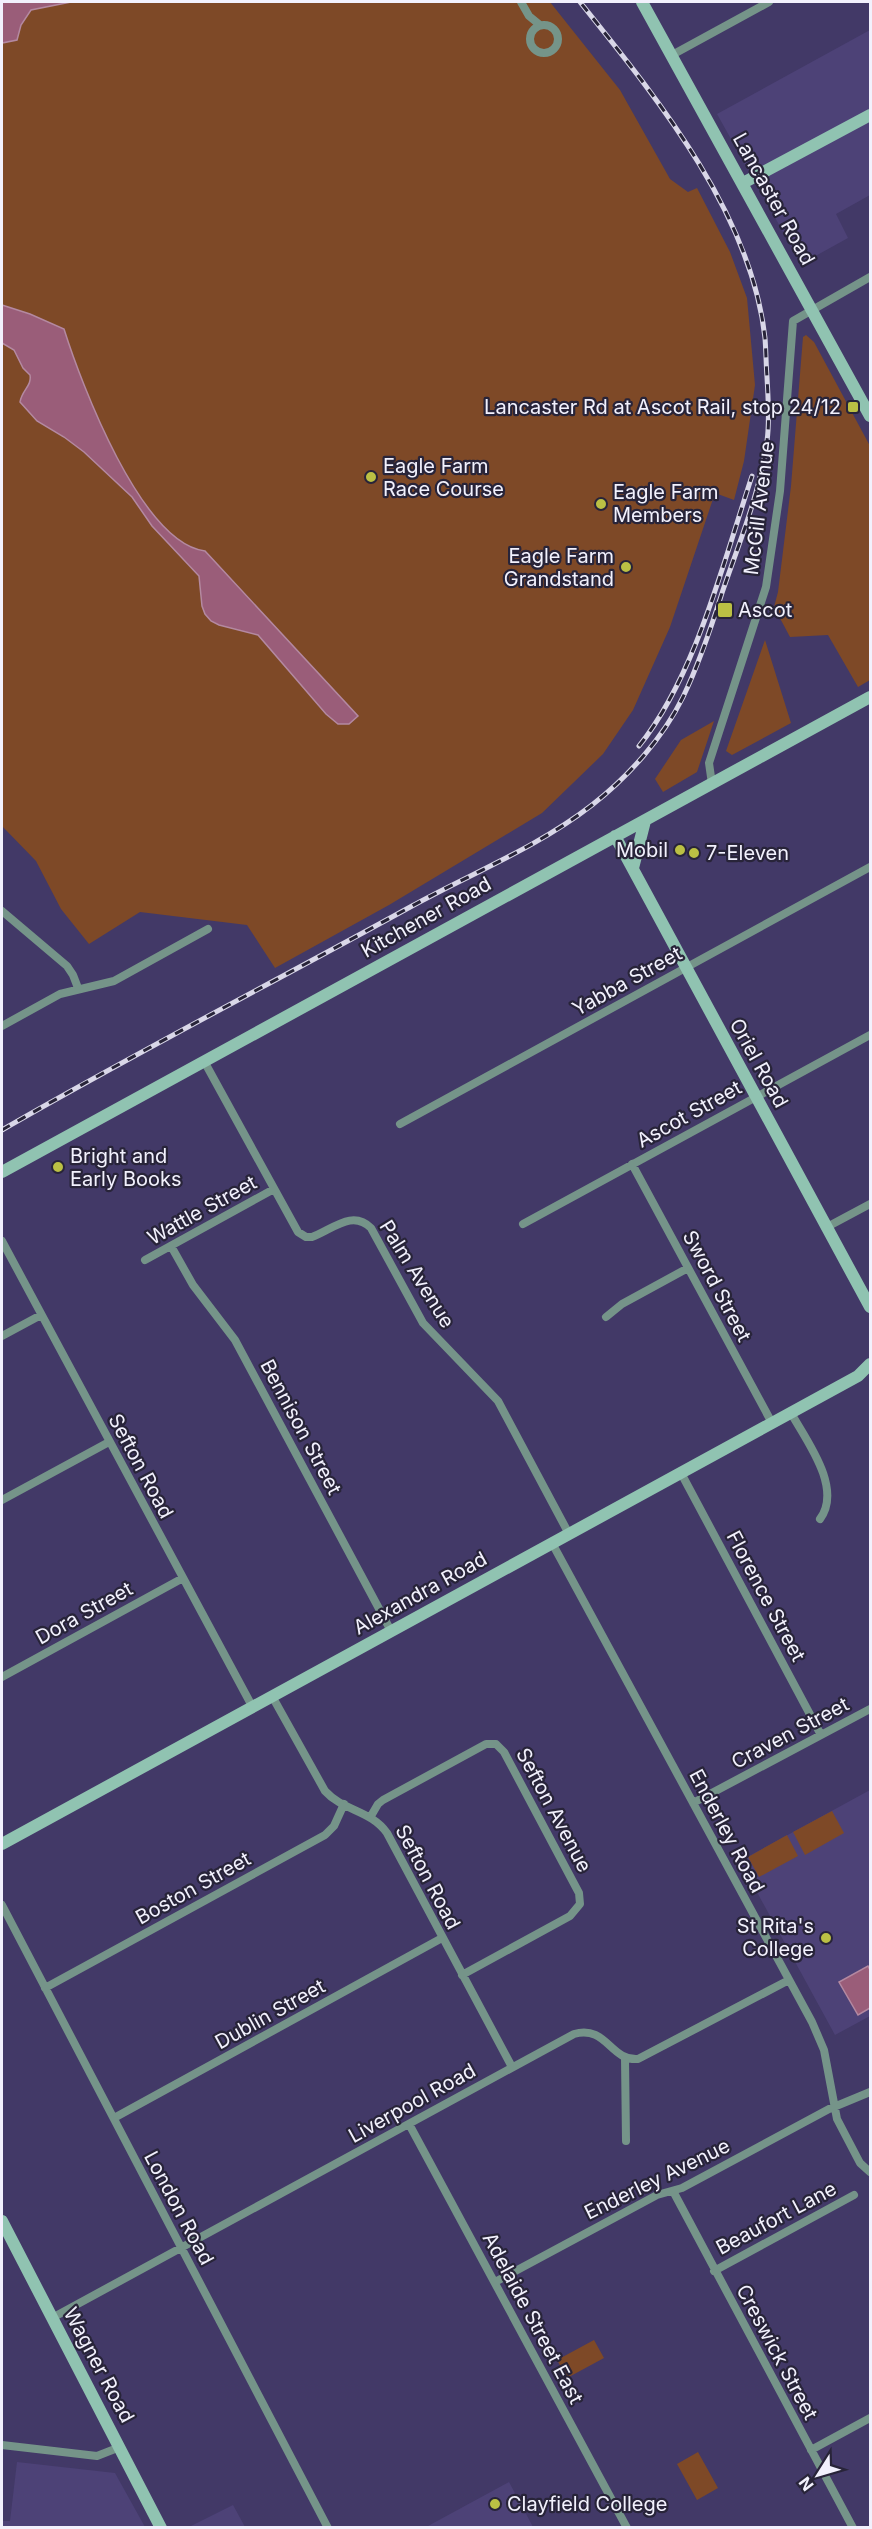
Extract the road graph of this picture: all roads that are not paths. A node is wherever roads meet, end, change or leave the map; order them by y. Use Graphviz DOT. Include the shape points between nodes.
graph roads {
  1 [pos="642,2"];
  2 [pos="769,2"];
  3 [pos="523,6"];
  4 [pos="540,25"];
  5 [pos="531,33"];
  6 [pos="672,55"];
  7 [pos="870,115"];
  8 [pos="743,183"];
  9 [pos="870,277"];
  10 [pos="812,309"];
  11 [pos="870,416"];
  12 [pos="870,697"];
  13 [pos="712,784"];
  14 [pos="645,820"];
  15 [pos="615,836"];
  16 [pos="870,867"];
  17 [pos="633,868"];
  18 [pos="2,911"];
  19 [pos="208,929"];
  20 [pos="686,968"];
  21 [pos="78,988"];
  22 [pos="2,1026"];
  23 [pos="870,1035"];
  24 [pos="204,1061"];
  25 [pos="756,1097"];
  26 [pos="399,1124"];
  27 [pos="632,1164"];
  28 [pos="2,1172"];
  29 [pos="274,1189"];
  30 [pos="870,1204"];
  31 [pos="524,1224"];
  32 [pos="827,1227"];
  33 [pos="2,1241"];
  34 [pos="171,1246"];
  35 [pos="145,1260"];
  36 [pos="688,1269"];
  37 [pos="870,1307"];
  38 [pos="41,1315"];
  39 [pos="606,1317"];
  40 [pos="2,1336"];
  41 [pos="870,1365"];
  42 [pos="870,1374"];
  43 [pos="858,1376"];
  44 [pos="791,1413"];
  45 [pos="772,1423"];
  46 [pos="109,1442"];
  47 [pos="681,1473"];
  48 [pos="2,1500"];
  49 [pos="820,1519"];
  50 [pos="569,1534"];
  51 [pos="552,1543"];
  52 [pos="183,1578"];
  53 [pos="391,1631"];
  54 [pos="2,1677"];
  55 [pos="272,1696"];
  56 [pos="252,1706"];
  57 [pos="870,1708"];
  58 [pos="822,1735"];
  59 [pos="693,1803"];
  60 [pos="344,1804"];
  61 [pos="371,1816"];
  62 [pos="2,1844"];
  63 [pos="2,1905"];
  64 [pos="442,1938"];
  65 [pos="462,1976"];
  66 [pos="789,1980"];
  67 [pos="45,1988"];
  68 [pos="626,2058"];
  69 [pos="512,2067"];
  70 [pos="870,2092"];
  71 [pos="834,2108"];
  72 [pos="114,2118"];
  73 [pos="410,2124"];
  74 [pos="626,2140"];
  75 [pos="870,2172"];
  76 [pos="673,2191"];
  77 [pos="854,2195"];
  78 [pos="2,2221"];
  79 [pos="182,2248"];
  80 [pos="714,2271"];
  81 [pos="495,2282"];
  82 [pos="52,2318"];
  83 [pos="870,2418"];
  84 [pos="2,2445"];
  85 [pos="120,2447"];
  86 [pos="811,2450"];
  87 [pos="161,2528"];
  88 [pos="328,2528"];
  89 [pos="627,2528"];
  90 [pos="853,2528"];
  1 -- 6 [label="street, Lancaster Road"];
  2 -- 6 [label="street"];
  3 -- 4 [label="street"];
  3 -- 5 [label="street" via="526,27"];
  4 -- 5 [label="street"];
  4 -- 5 [label="street" via="557,32 558,42 553,50 535,50 530,42"];
  6 -- 8 [label="street, Lancaster Road"];
  7 -- 8 [label="street"];
  8 -- 10 [label="street, Lancaster Road"];
  9 -- 10 [label="street, McGill Avenue"];
  10 -- 11 [label="street, Lancaster Road"];
  10 -- 13 [label="street, McGill Avenue" via="793,321 780,491 766,587 709,763"];
  12 -- 13 [label="street, Kitchener Road"];
  13 -- 14 [label="street, Kitchener Road"];
  14 -- 15 [label="street, Kitchener Road"];
  14 -- 17 [label="street"];
  15 -- 17 [label="street, Oriel Road"];
  15 -- 24 [label="street, Kitchener Road"];
  16 -- 20 [label="street, Yabba Street"];
  17 -- 20 [label="street, Oriel Road"];
  18 -- 21 [label="street" via="67,966"];
  19 -- 21 [label="street" via="114,981"];
  20 -- 25 [label="street, Oriel Road"];
  20 -- 26 [label="street, Yabba Street"];
  21 -- 22 [label="street"];
  23 -- 25 [label="street, Ascot Street"];
  24 -- 28 [label="street, Kitchener Road"];
  24 -- 29 [label="street, Palm Avenue"];
  25 -- 27 [label="street, Ascot Street"];
  25 -- 32 [label="street, Oriel Road"];
  27 -- 31 [label="street, Ascot Street"];
  27 -- 36 [label="street, Sword Street"];
  29 -- 34 [label="street, Wattle Street"];
  29 -- 50 [label="street, Palm Avenue" via="304,1236 312,1237 350,1219 361,1220 371,1228 423,1323 498,1401"];
  30 -- 32 [label="street"];
  32 -- 37 [label="street, Oriel Road"];
  33 -- 38 [label="street, Sefton Road"];
  34 -- 35 [label="street, Wattle Street"];
  34 -- 53 [label="street, Bennison Street" via="193,1285 235,1340"];
  36 -- 39 [label="street" via="622,1304"];
  36 -- 45 [label="street, Sword Street"];
  38 -- 40 [label="street"];
  38 -- 46 [label="street, Sefton Road"];
  41 -- 43 [label="street, Alexandra Road"];
  42 -- 43 [label="street, Alexandra Road"];
  43 -- 44 [label="street, Alexandra Road"];
  44 -- 45 [label="street, Alexandra Road"];
  44 -- 49 [label="street" via="826,1477 826,1508"];
  45 -- 47 [label="street, Alexandra Road"];
  46 -- 48 [label="street"];
  46 -- 52 [label="street, Sefton Road"];
  47 -- 50 [label="street, Alexandra Road"];
  47 -- 58 [label="street, Florence Street"];
  50 -- 51 [label="street, Alexandra Road"];
  51 -- 53 [label="street, Alexandra Road"];
  51 -- 59 [label="street, Enderley Road"];
  52 -- 54 [label="street, Dora Street"];
  52 -- 56 [label="street, Sefton Road"];
  53 -- 55 [label="street, Alexandra Road"];
  55 -- 56 [label="street, Alexandra Road"];
  55 -- 60 [label="street, Sefton Road" via="325,1791"];
  56 -- 62 [label="street, Alexandra Road"];
  57 -- 58 [label="street, Craven Street"];
  58 -- 59 [label="street, Craven Street"];
  59 -- 66 [label="street, Enderley Road"];
  60 -- 61 [label="street, Sefton Road"];
  60 -- 67 [label="street, Boston Street" via="325,1835"];
  61 -- 64 [label="street, Sefton Road" via="387,1833"];
  61 -- 65 [label="street, Sefton Avenue" via="383,1800 486,1744 496,1744 504,1752 579,1893 580,1904 570,1916"];
  63 -- 67 [label="street, London Road"];
  64 -- 65 [label="street, Sefton Road"];
  64 -- 72 [label="street, Dublin Street"];
  65 -- 69 [label="street, Sefton Road"];
  66 -- 68 [label="street" via="646,2056"];
  66 -- 71 [label="street, Enderley Road" via="821,2043"];
  67 -- 72 [label="street, London Road"];
  68 -- 69 [label="street, Liverpool Road" via="600,2036 582,2032"];
  68 -- 74 [label="street"];
  69 -- 73 [label="street, Liverpool Road"];
  70 -- 71 [label="street, Enderley Avenue"];
  71 -- 75 [label="street, Enderley Road" via="860,2163"];
  71 -- 76 [label="street, Enderley Avenue"];
  72 -- 79 [label="street, London Road"];
  73 -- 79 [label="street, Liverpool Road"];
  73 -- 81 [label="street, Adelaide Street East"];
  76 -- 80 [label="street, Creswick Street"];
  76 -- 81 [label="street, Enderley Avenue" via="657,2195"];
  77 -- 80 [label="street, Beaufort Lane"];
  78 -- 82 [label="street, Wagner Road"];
  79 -- 82 [label="street, Liverpool Road"];
  79 -- 88 [label="street, London Road"];
  80 -- 86 [label="street, Creswick Street"];
  81 -- 89 [label="street, Adelaide Street East"];
  82 -- 85 [label="street, Wagner Road"];
  83 -- 86 [label="street"];
  84 -- 85 [label="street" via="97,2456"];
  85 -- 87 [label="street, Wagner Road"];
  86 -- 90 [label="street, Creswick Street"];
}
